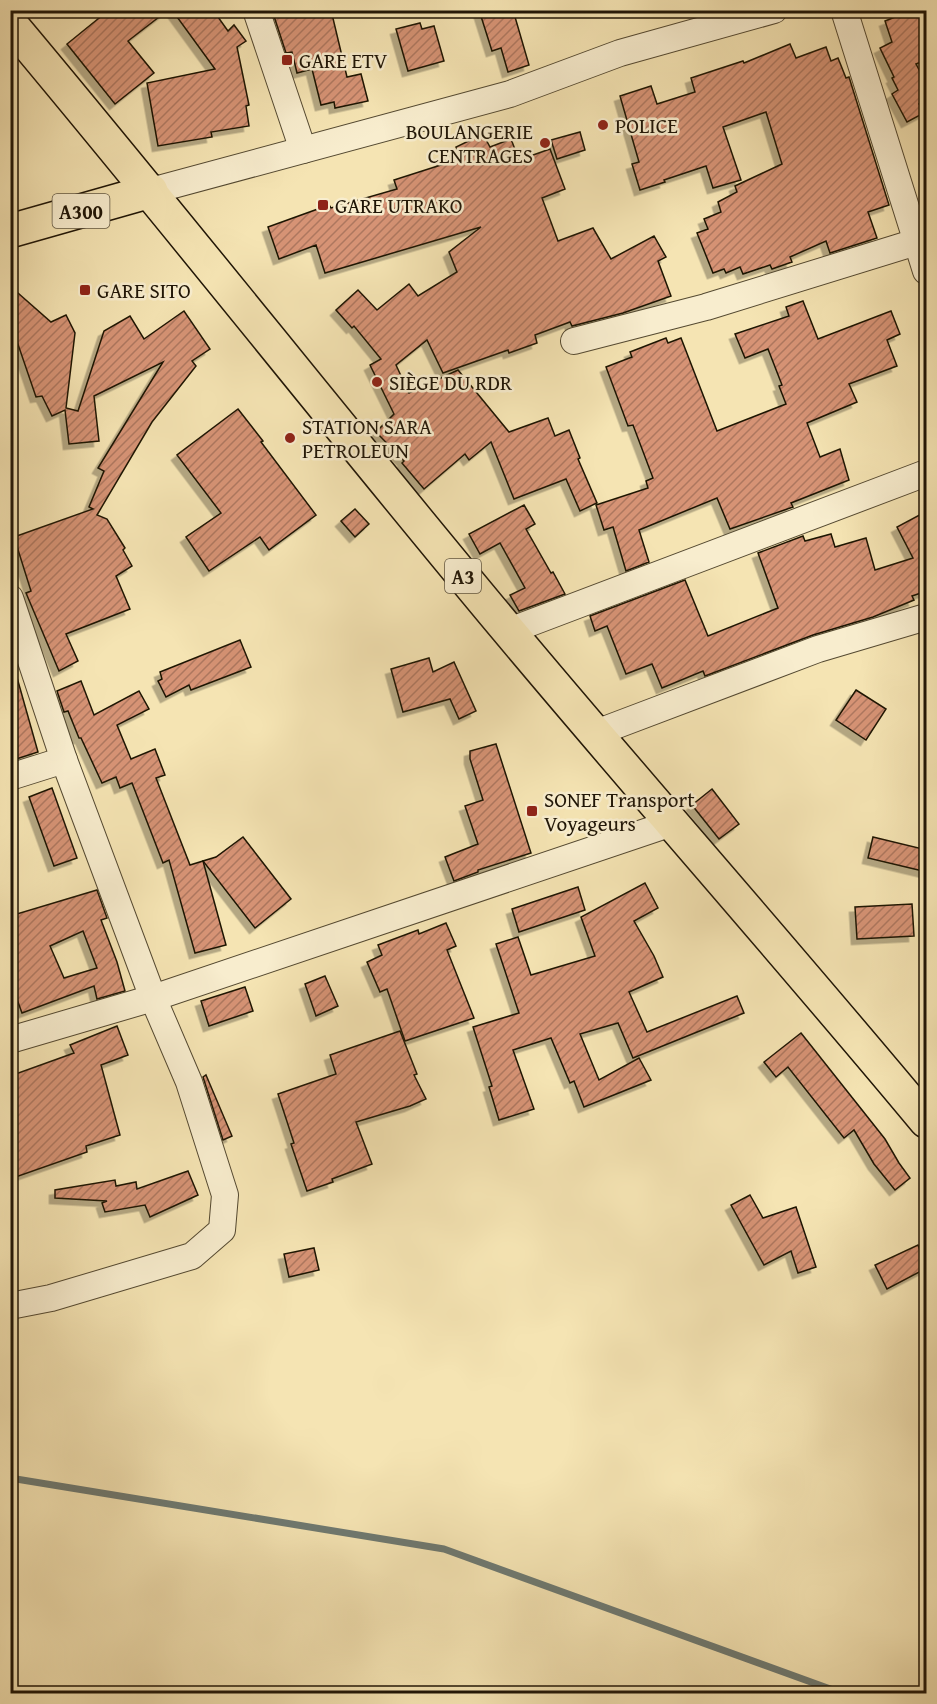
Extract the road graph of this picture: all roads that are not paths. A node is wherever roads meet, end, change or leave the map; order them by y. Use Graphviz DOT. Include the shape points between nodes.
graph roads {
  1 [pos="256,10"];
  2 [pos="774,10"];
  3 [pos="844,10"];
  4 [pos="10,23"];
  5 [pos="303,150"];
  6 [pos="151,191"];
  7 [pos="10,231"];
  8 [pos="922,241"];
  9 [pos="927,271"];
  10 [pos="574,342"];
  11 [pos="927,473"];
  12 [pos="10,598"];
  13 [pos="927,617"];
  14 [pos="509,631"];
  15 [pos="596,733"];
  16 [pos="64,760"];
  17 [pos="10,777"];
  18 [pos="672,823"];
  19 [pos="153,998"];
  20 [pos="10,1040"];
  21 [pos="927,1121"];
  22 [pos="10,1306"];
  1 -- 5 [label="street"];
  2 -- 5 [label="street" via="620,53 510,94"];
  3 -- 8 [label="street"];
  4 -- 6 [label="highway, A3"];
  5 -- 6 [label="street"];
  6 -- 7 [label="highway, A300"];
  6 -- 14 [label="highway, A3"];
  8 -- 9 [label="street"];
  8 -- 10 [label="street"];
  11 -- 14 [label="street"];
  12 -- 16 [label="street"];
  13 -- 15 [label="street" via="818,649"];
  14 -- 15 [label="highway, A3"];
  15 -- 18 [label="highway, A3"];
  16 -- 17 [label="street"];
  16 -- 19 [label="street"];
  18 -- 19 [label="street"];
  18 -- 21 [label="highway, A3"];
  19 -- 20 [label="street"];
  19 -- 22 [label="street" via="189,1082 225,1195 222,1230 192,1256 51,1298"];
}
